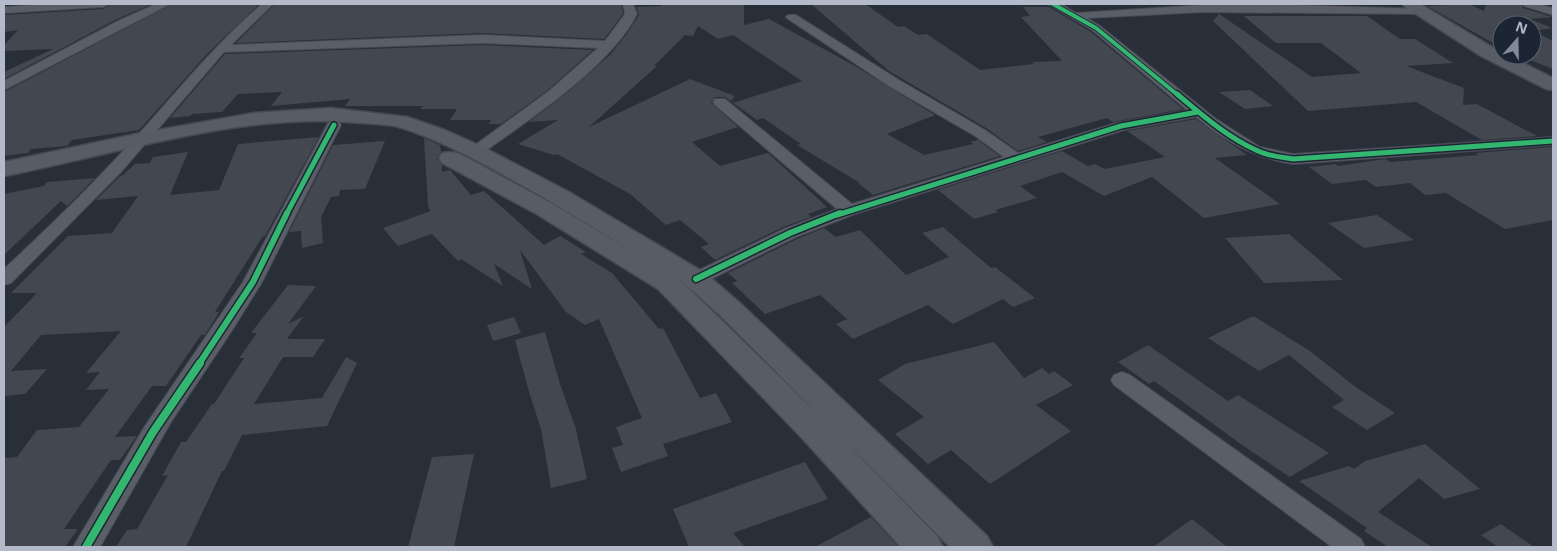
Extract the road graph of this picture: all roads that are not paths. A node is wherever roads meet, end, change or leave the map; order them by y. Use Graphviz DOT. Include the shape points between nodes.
graph roads {
  1 [pos="104,4"];
  2 [pos="165,4"];
  3 [pos="268,4"];
  4 [pos="628,4"];
  5 [pos="1528,4"];
  6 [pos="1056,6"];
  7 [pos="1415,8"];
  8 [pos="4,10"];
  9 [pos="1553,12"];
  10 [pos="1075,16"];
  11 [pos="792,17"];
  12 [pos="122,24"];
  13 [pos="608,45"];
  14 [pos="220,49"];
  15 [pos="1553,85"];
  16 [pos="4,86"];
  17 [pos="720,102"];
  18 [pos="1198,112"];
  19 [pos="334,125"];
  20 [pos="1553,141"];
  21 [pos="136,145"];
  22 [pos="1015,158"];
  23 [pos="4,168"];
  24 [pos="491,168"];
  25 [pos="4,179"];
  26 [pos="849,210"];
  27 [pos="4,279"];
  28 [pos="696,279"];
  29 [pos="1122,380"];
  30 [pos="86,547"];
  31 [pos="924,547"];
  32 [pos="974,547"];
  33 [pos="1352,547"];
  1 -- 8 [label="street"];
  1 -- 12 [label="street" via="108,15"];
  2 -- 12 [label="street"];
  3 -- 14 [label="street"];
  4 -- 13 [label="street" via="631,14 624,30"];
  5 -- 9 [label="street"];
  6 -- 10 [label="street"];
  7 -- 10 [label="street" via="1182,8"];
  7 -- 15 [label="main road" via="1487,52"];
  10 -- 18 [label="street" via="1109,38"];
  11 -- 22 [label="street"];
  12 -- 16 [label="street"];
  13 -- 14 [label="street" via="482,39"];
  13 -- 24 [label="street" via="539,107"];
  14 -- 21 [label="street"];
  17 -- 26 [label="street"];
  18 -- 20 [label="street" via="1254,150 1293,158"];
  18 -- 22 [label="street" via="1121,126"];
  19 -- 21 [label="main road" via="254,128"];
  19 -- 24 [label="main road" via="386,131"];
  19 -- 30 [label="street" via="237,306 162,417"];
  21 -- 23 [label="main road"];
  21 -- 24 [label="main road" via="254,119 308,114 345,115 400,121 438,134"];
  21 -- 25 [label="main road"];
  21 -- 27 [label="street"];
  22 -- 26 [label="street"];
  24 -- 28 [label="main road" via="561,197"];
  24 -- 31 [label="main road" via="543,208 668,283 698,310"];
  26 -- 28 [label="street" via="790,233"];
  28 -- 32 [label="main road" via="732,310"];
  29 -- 33 [label="street"];
}
